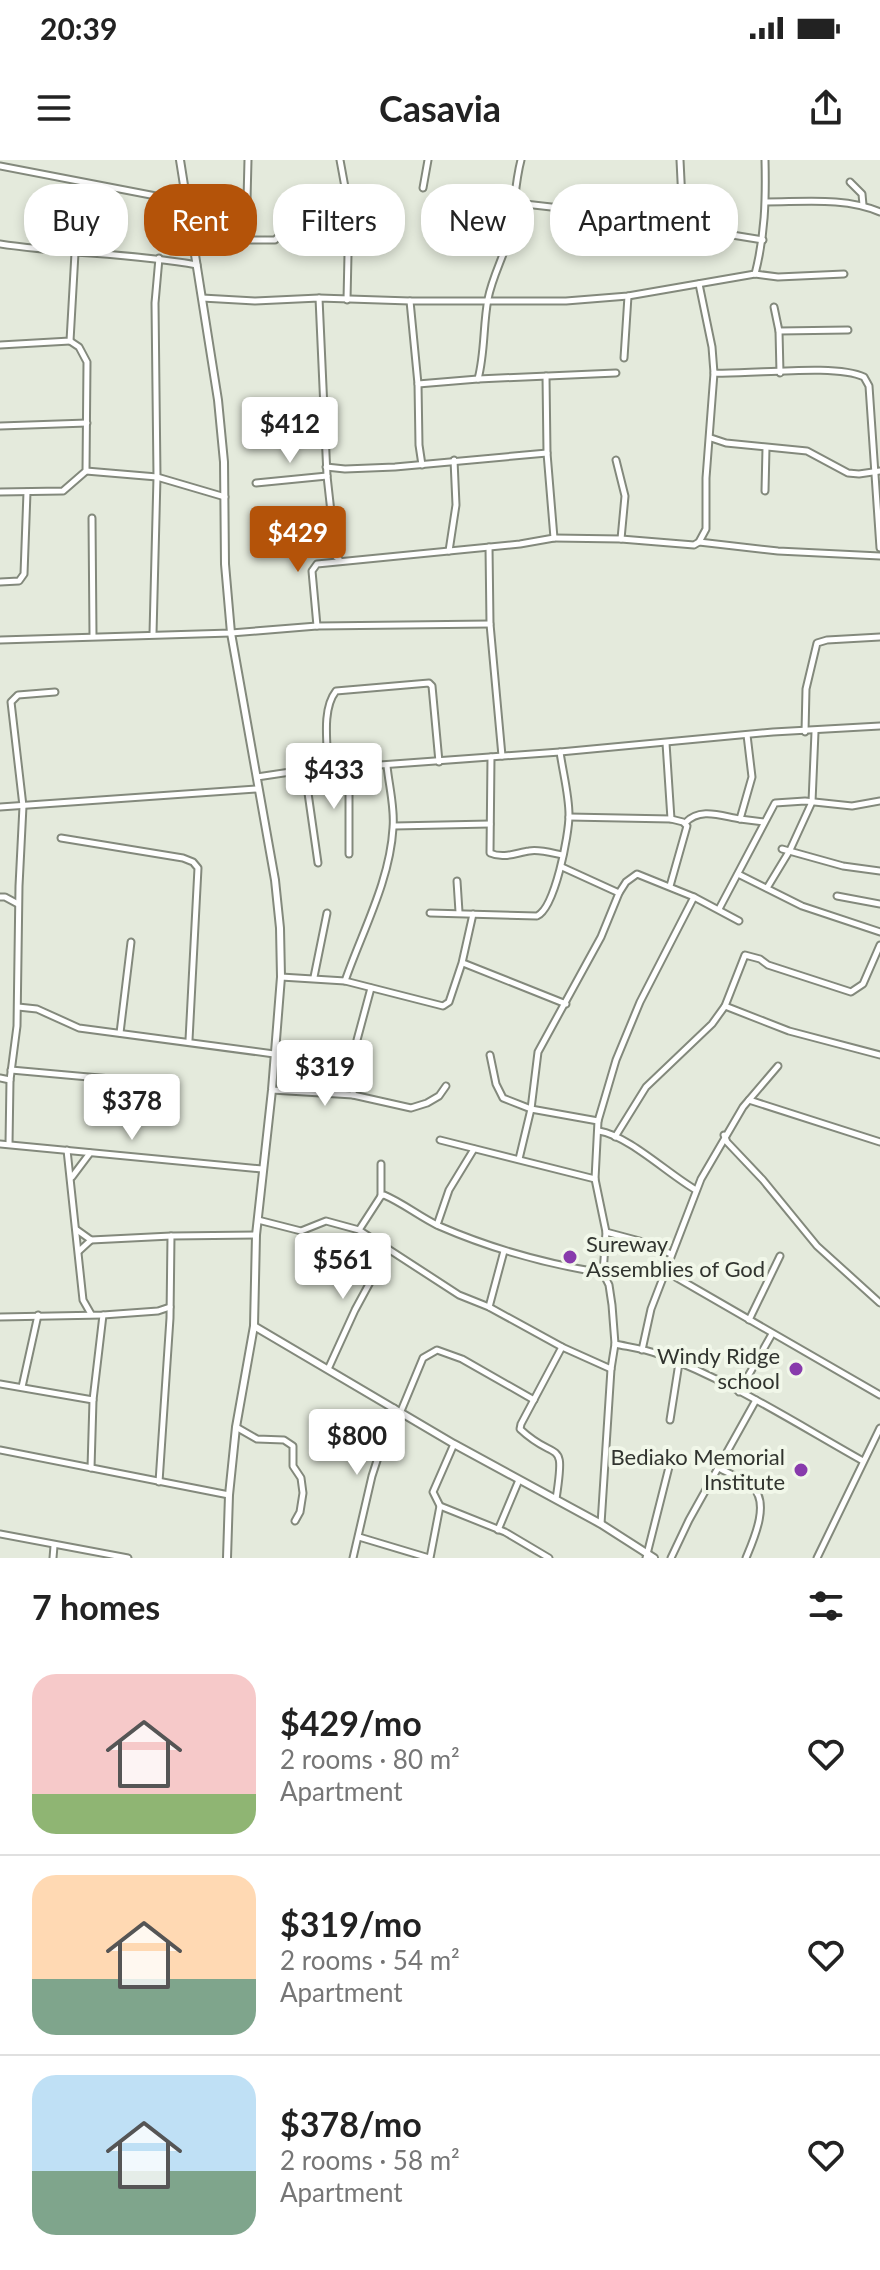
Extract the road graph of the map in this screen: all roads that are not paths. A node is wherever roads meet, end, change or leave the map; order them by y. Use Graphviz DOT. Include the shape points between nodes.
graph roads {
  1 [pos="180,160"];
  2 [pos="248,160"];
  3 [pos="340,160"];
  4 [pos="428,160"];
  5 [pos="521,160"];
  6 [pos="680,160"];
  7 [pos="765,160"];
  8 [pos="0,166"];
  9 [pos="850,182"];
  10 [pos="184,184"];
  11 [pos="247,184"];
  12 [pos="344,184"];
  13 [pos="424,184"];
  14 [pos="515,184"];
  15 [pos="681,184"];
  16 [pos="144,194"];
  17 [pos="766,202"];
  18 [pos="863,205"];
  19 [pos="880,212"];
  20 [pos="738,236"];
  21 [pos="763,240"];
  22 [pos="0,244"];
  23 [pos="24,247"];
  24 [pos="75,256"];
  25 [pos="125,256"];
  26 [pos="194,256"];
  27 [pos="348,256"];
  28 [pos="501,256"];
  29 [pos="159,258"];
  30 [pos="197,265"];
  31 [pos="755,274"];
  32 [pos="844,274"];
  33 [pos="699,284"];
  34 [pos="628,296"];
  35 [pos="202,298"];
  36 [pos="319,298"];
  37 [pos="488,299"];
  38 [pos="347,300"];
  39 [pos="410,301"];
  40 [pos="774,307"];
  41 [pos="848,330"];
  42 [pos="779,331"];
  43 [pos="70,341"];
  44 [pos="0,345"];
  45 [pos="624,358"];
  46 [pos="616,373"];
  47 [pos="714,373"];
  48 [pos="780,373"];
  49 [pos="546,376"];
  50 [pos="478,379"];
  51 [pos="418,384"];
  52 [pos="323,420"];
  53 [pos="87,423"];
  54 [pos="0,426"];
  55 [pos="260,428"];
  56 [pos="711,438"];
  57 [pos="766,448"];
  58 [pos="547,453"];
  59 [pos="454,460"];
  60 [pos="616,460"];
  61 [pos="422,465"];
  62 [pos="326,467"];
  63 [pos="86,471"];
  64 [pos="878,471"];
  65 [pos="327,476"];
  66 [pos="157,477"];
  67 [pos="256,483"];
  68 [pos="765,491"];
  69 [pos="0,492"];
  70 [pos="27,492"];
  71 [pos="225,497"];
  72 [pos="92,518"];
  73 [pos="554,538"];
  74 [pos="621,539"];
  75 [pos="699,542"];
  76 [pos="489,547"];
  77 [pos="880,548"];
  78 [pos="449,551"];
  79 [pos="880,556"];
  80 [pos="339,560"];
  81 [pos="0,582"];
  82 [pos="490,624"];
  83 [pos="317,626"];
  84 [pos="231,633"];
  85 [pos="153,634"];
  86 [pos="93,635"];
  87 [pos="880,637"];
  88 [pos="0,640"];
  89 [pos="55,692"];
  90 [pos="880,726"];
  91 [pos="805,732"];
  92 [pos="815,732"];
  93 [pos="747,735"];
  94 [pos="666,743"];
  95 [pos="560,752"];
  96 [pos="502,756"];
  97 [pos="491,757"];
  98 [pos="439,762"];
  99 [pos="387,766"];
  100 [pos="328,769"];
  101 [pos="349,769"];
  102 [pos="305,772"];
  103 [pos="257,777"];
  104 [pos="257,789"];
  105 [pos="880,801"];
  106 [pos="812,802"];
  107 [pos="23,806"];
  108 [pos="0,807"];
  109 [pos="569,817"];
  110 [pos="671,819"];
  111 [pos="740,819"];
  112 [pos="764,822"];
  113 [pos="685,823"];
  114 [pos="490,824"];
  115 [pos="394,826"];
  116 [pos="61,838"];
  117 [pos="782,849"];
  118 [pos="790,850"];
  119 [pos="349,854"];
  120 [pos="562,855"];
  121 [pos="318,863"];
  122 [pos="562,866"];
  123 [pos="880,871"];
  124 [pos="738,874"];
  125 [pos="457,881"];
  126 [pos="19,886"];
  127 [pos="670,886"];
  128 [pos="767,888"];
  129 [pos="619,893"];
  130 [pos="837,896"];
  131 [pos="3,897"];
  132 [pos="694,897"];
  133 [pos="880,904"];
  134 [pos="19,905"];
  135 [pos="719,909"];
  136 [pos="459,912"];
  137 [pos="327,913"];
  138 [pos="430,913"];
  139 [pos="473,914"];
  140 [pos="739,921"];
  141 [pos="880,932"];
  142 [pos="131,942"];
  143 [pos="880,945"];
  144 [pos="462,963"];
  145 [pos="281,977"];
  146 [pos="314,977"];
  147 [pos="345,981"];
  148 [pos="371,988"];
  149 [pos="566,1004"];
  150 [pos="725,1006"];
  151 [pos="18,1007"];
  152 [pos="120,1033"];
  153 [pos="189,1040"];
  154 [pos="274,1054"];
  155 [pos="490,1055"];
  156 [pos="880,1055"];
  157 [pos="778,1066"];
  158 [pos="11,1070"];
  159 [pos="0,1078"];
  160 [pos="10,1080"];
  161 [pos="133,1081"];
  162 [pos="446,1086"];
  163 [pos="272,1090"];
  164 [pos="353,1095"];
  165 [pos="749,1100"];
  166 [pos="531,1109"];
  167 [pos="598,1121"];
  168 [pos="598,1131"];
  169 [pos="724,1135"];
  170 [pos="615,1137"];
  171 [pos="440,1140"];
  172 [pos="880,1142"];
  173 [pos="0,1144"];
  174 [pos="9,1144"];
  175 [pos="474,1149"];
  176 [pos="67,1150"];
  177 [pos="90,1152"];
  178 [pos="519,1159"];
  179 [pos="381,1164"];
  180 [pos="262,1169"];
  181 [pos="72,1177"];
  182 [pos="595,1179"];
  183 [pos="696,1190"];
  184 [pos="381,1196"];
  185 [pos="258,1220"];
  186 [pos="437,1225"];
  187 [pos="77,1230"];
  188 [pos="359,1230"];
  189 [pos="606,1232"];
  190 [pos="256,1235"];
  191 [pos="171,1236"];
  192 [pos="91,1240"];
  193 [pos="388,1249"];
  194 [pos="79,1251"];
  195 [pos="504,1251"];
  196 [pos="671,1254"];
  197 [pos="780,1256"];
  198 [pos="667,1272"];
  199 [pos="603,1273"];
  200 [pos="83,1300"];
  201 [pos="880,1303"];
  202 [pos="170,1307"];
  203 [pos="489,1307"];
  204 [pos="158,1311"];
  205 [pos="38,1315"];
  206 [pos="74,1315"];
  207 [pos="91,1315"];
  208 [pos="103,1315"];
  209 [pos="0,1317"];
  210 [pos="170,1318"];
  211 [pos="749,1320"];
  212 [pos="254,1326"];
  213 [pos="772,1334"];
  214 [pos="615,1344"];
  215 [pos="562,1347"];
  216 [pos="642,1350"];
  217 [pos="679,1363"];
  218 [pos="329,1367"];
  219 [pos="611,1369"];
  220 [pos="0,1384"];
  221 [pos="22,1387"];
  222 [pos="739,1392"];
  223 [pos="880,1395"];
  224 [pos="93,1400"];
  225 [pos="534,1400"];
  226 [pos="756,1400"];
  227 [pos="394,1407"];
  228 [pos="401,1411"];
  229 [pos="670,1420"];
  230 [pos="236,1427"];
  231 [pos="880,1428"];
  232 [pos="454,1444"];
  233 [pos="0,1450"];
  234 [pos="863,1461"];
  235 [pos="669,1467"];
  236 [pos="91,1468"];
  237 [pos="719,1468"];
  238 [pos="519,1480"];
  239 [pos="159,1482"];
  240 [pos="229,1495"];
  241 [pos="556,1499"];
  242 [pos="440,1506"];
  243 [pos="295,1521"];
  244 [pos="601,1524"];
  245 [pos="498,1530"];
  246 [pos="0,1534"];
  247 [pos="359,1537"];
  248 [pos="54,1546"];
  249 [pos="649,1557"];
  250 [pos="53,1558"];
  251 [pos="128,1558"];
  252 [pos="227,1558"];
  253 [pos="353,1558"];
  254 [pos="430,1558"];
  255 [pos="549,1558"];
  256 [pos="671,1558"];
  257 [pos="746,1558"];
  258 [pos="817,1558"];
  1 -- 10 [label="street"];
  2 -- 11 [label="street"];
  3 -- 12 [label="street"];
  4 -- 13 [label="street"];
  5 -- 14 [label="street"];
  6 -- 15 [label="street"];
  7 -- 17 [label="street"];
  8 -- 16 [label="street"];
  9 -- 18 [label="street" via="862,194"];
  17 -- 18 [label="street"];
  17 -- 21 [label="street"];
  18 -- 19 [label="street"];
  20 -- 21 [label="street"];
  21 -- 31 [label="street"];
  22 -- 23 [label="street"];
  24 -- 43 [label="street"];
  25 -- 29 [label="street"];
  26 -- 30 [label="street"];
  27 -- 38 [label="street"];
  28 -- 37 [label="street"];
  29 -- 30 [label="street"];
  29 -- 66 [label="street"];
  30 -- 35 [label="street"];
  31 -- 32 [label="street"];
  31 -- 33 [label="street"];
  33 -- 34 [label="street"];
  33 -- 47 [label="street"];
  34 -- 37 [label="street"];
  34 -- 45 [label="street"];
  35 -- 36 [label="street"];
  35 -- 71 [label="street" via="218,400"];
  36 -- 38 [label="street"];
  36 -- 52 [label="street"];
  37 -- 39 [label="street"];
  37 -- 50 [label="street"];
  38 -- 39 [label="street"];
  39 -- 51 [label="street"];
  40 -- 42 [label="street"];
  41 -- 42 [label="street"];
  42 -- 48 [label="street"];
  43 -- 44 [label="street"];
  43 -- 53 [label="street" via="86,357"];
  46 -- 49 [label="street"];
  47 -- 48 [label="street"];
  47 -- 56 [label="street"];
  48 -- 64 [label="street" via="844,370 864,377"];
  49 -- 50 [label="street"];
  49 -- 58 [label="street"];
  50 -- 51 [label="street"];
  51 -- 61 [label="street"];
  52 -- 55 [label="street"];
  52 -- 62 [label="street"];
  53 -- 54 [label="street"];
  53 -- 63 [label="street"];
  56 -- 57 [label="street"];
  56 -- 75 [label="street" via="706,529"];
  57 -- 64 [label="street" via="807,451 848,473"];
  57 -- 68 [label="street"];
  58 -- 59 [label="street"];
  58 -- 73 [label="street"];
  59 -- 61 [label="street"];
  59 -- 78 [label="street" via="456,505"];
  60 -- 74 [label="street" via="625,496"];
  61 -- 62 [label="street"];
  62 -- 65 [label="street"];
  63 -- 66 [label="street"];
  63 -- 70 [label="street" via="63,491"];
  64 -- 77 [label="street"];
  65 -- 67 [label="street"];
  65 -- 80 [label="street"];
  66 -- 71 [label="street"];
  66 -- 85 [label="street"];
  69 -- 70 [label="street"];
  70 -- 81 [label="street" via="24,574 19,581"];
  71 -- 84 [label="street"];
  72 -- 86 [label="street"];
  73 -- 74 [label="street"];
  73 -- 76 [label="street"];
  74 -- 75 [label="street" via="668,545"];
  75 -- 79 [label="street"];
  76 -- 78 [label="street"];
  76 -- 82 [label="street"];
  78 -- 80 [label="street"];
  80 -- 83 [label="street" via="317,564 312,571"];
  82 -- 83 [label="street"];
  82 -- 96 [label="street"];
  83 -- 84 [label="street"];
  84 -- 85 [label="street"];
  84 -- 103 [label="street"];
  85 -- 86 [label="street"];
  86 -- 88 [label="street"];
  87 -- 91 [label="street" via="817,643 806,689"];
  89 -- 107 [label="street" via="18,695 11,702"];
  90 -- 92 [label="street"];
  91 -- 92 [label="street"];
  91 -- 93 [label="street"];
  92 -- 106 [label="street"];
  93 -- 94 [label="street"];
  93 -- 111 [label="street" via="752,777"];
  94 -- 95 [label="street"];
  94 -- 110 [label="street"];
  95 -- 96 [label="street"];
  95 -- 109 [label="street"];
  96 -- 97 [label="street"];
  97 -- 98 [label="street"];
  97 -- 114 [label="street"];
  98 -- 99 [label="street"];
  98 -- 100 [label="street" via="429,683 336,691 327,723"];
  99 -- 101 [label="street"];
  99 -- 115 [label="street"];
  100 -- 101 [label="street"];
  100 -- 102 [label="street"];
  101 -- 119 [label="street"];
  102 -- 103 [label="street"];
  102 -- 121 [label="street"];
  103 -- 104 [label="street"];
  104 -- 107 [label="street"];
  104 -- 145 [label="street" via="275,880"];
  105 -- 106 [label="street" via="852,806"];
  106 -- 112 [label="street" via="775,803"];
  106 -- 118 [label="street"];
  107 -- 108 [label="street"];
  107 -- 126 [label="street"];
  109 -- 110 [label="street"];
  109 -- 120 [label="street"];
  110 -- 113 [label="street"];
  111 -- 112 [label="street"];
  111 -- 113 [label="street" via="701,813"];
  112 -- 124 [label="street"];
  113 -- 127 [label="street"];
  114 -- 115 [label="street"];
  114 -- 120 [label="street" via="489,848 494,855 532,850"];
  115 -- 147 [label="street" via="375,905"];
  116 -- 153 [label="street" via="183,858 198,868"];
  117 -- 118 [label="street"];
  118 -- 123 [label="street"];
  118 -- 128 [label="street"];
  120 -- 122 [label="street"];
  122 -- 129 [label="street"];
  122 -- 139 [label="street" via="537,916"];
  124 -- 128 [label="street"];
  124 -- 135 [label="street"];
  125 -- 136 [label="street"];
  126 -- 131 [label="street"];
  126 -- 134 [label="street"];
  127 -- 129 [label="street" via="637,874"];
  127 -- 132 [label="street"];
  128 -- 141 [label="street" via="802,906"];
  129 -- 149 [label="street"];
  130 -- 133 [label="street"];
  131 -- 134 [label="street"];
  132 -- 135 [label="street"];
  132 -- 167 [label="street" via="640,1002"];
  134 -- 151 [label="street"];
  135 -- 140 [label="street"];
  136 -- 138 [label="street"];
  136 -- 139 [label="street"];
  137 -- 146 [label="street"];
  139 -- 144 [label="street"];
  142 -- 152 [label="street"];
  143 -- 150 [label="street" via="863,984 851,992 745,955"];
  144 -- 148 [label="street" via="443,1006"];
  144 -- 149 [label="street"];
  145 -- 146 [label="street"];
  145 -- 154 [label="street"];
  146 -- 147 [label="street"];
  147 -- 148 [label="street"];
  148 -- 164 [label="street" via="357,1040"];
  149 -- 166 [label="street" via="538,1052"];
  150 -- 156 [label="street" via="789,1031"];
  150 -- 170 [label="street" via="646,1087"];
  151 -- 152 [label="street" via="37,1009 79,1028"];
  151 -- 158 [label="street"];
  152 -- 153 [label="street"];
  153 -- 154 [label="street"];
  154 -- 163 [label="street"];
  155 -- 166 [label="street" via="503,1098"];
  157 -- 165 [label="street"];
  158 -- 160 [label="street"];
  158 -- 161 [label="street"];
  159 -- 160 [label="street"];
  160 -- 174 [label="street"];
  162 -- 164 [label="street" via="439,1096 411,1108"];
  163 -- 164 [label="street"];
  163 -- 180 [label="street"];
  165 -- 169 [label="street"];
  165 -- 172 [label="street"];
  166 -- 167 [label="street"];
  166 -- 178 [label="street"];
  167 -- 168 [label="street"];
  168 -- 170 [label="street"];
  168 -- 182 [label="street"];
  169 -- 183 [label="street"];
  169 -- 201 [label="street" via="817,1246"];
  170 -- 183 [label="street"];
  171 -- 175 [label="street"];
  173 -- 174 [label="street"];
  174 -- 176 [label="street"];
  175 -- 178 [label="street"];
  175 -- 186 [label="street" via="449,1190"];
  176 -- 177 [label="street"];
  176 -- 181 [label="street"];
  177 -- 180 [label="street"];
  177 -- 181 [label="street"];
  178 -- 182 [label="street"];
  179 -- 184 [label="street"];
  180 -- 185 [label="street"];
  181 -- 187 [label="street"];
  182 -- 189 [label="street"];
  183 -- 196 [label="street"];
  184 -- 186 [label="street"];
  184 -- 188 [label="street"];
  185 -- 188 [label="street" via="301,1231 326,1221"];
  185 -- 190 [label="street"];
  186 -- 195 [label="street"];
  187 -- 192 [label="street"];
  187 -- 194 [label="street"];
  188 -- 193 [label="street"];
  189 -- 196 [label="street"];
  189 -- 199 [label="street"];
  190 -- 191 [label="street"];
  190 -- 212 [label="street"];
  191 -- 192 [label="street"];
  191 -- 202 [label="street"];
  192 -- 194 [label="street"];
  193 -- 203 [label="street" via="459,1295"];
  193 -- 218 [label="street"];
  194 -- 200 [label="street"];
  195 -- 199 [label="street"];
  195 -- 203 [label="street"];
  196 -- 198 [label="street"];
  197 -- 211 [label="street"];
  198 -- 211 [label="street"];
  198 -- 216 [label="street"];
  199 -- 214 [label="street"];
  200 -- 206 [label="street"];
  200 -- 207 [label="street"];
  202 -- 204 [label="street"];
  202 -- 210 [label="street"];
  203 -- 215 [label="street"];
  204 -- 208 [label="street"];
  204 -- 210 [label="street"];
  205 -- 206 [label="street"];
  205 -- 209 [label="street"];
  205 -- 221 [label="street"];
  206 -- 207 [label="street"];
  207 -- 208 [label="street"];
  208 -- 224 [label="street"];
  210 -- 239 [label="street"];
  211 -- 213 [label="street"];
  212 -- 218 [label="street"];
  212 -- 230 [label="street"];
  213 -- 222 [label="street"];
  213 -- 223 [label="street"];
  214 -- 216 [label="street"];
  214 -- 219 [label="street"];
  215 -- 219 [label="street"];
  215 -- 225 [label="street"];
  216 -- 217 [label="street"];
  217 -- 222 [label="street"];
  217 -- 229 [label="street"];
  218 -- 227 [label="street"];
  219 -- 244 [label="street"];
  220 -- 221 [label="street"];
  221 -- 224 [label="street"];
  222 -- 226 [label="street"];
  224 -- 236 [label="street"];
  225 -- 228 [label="street" via="437,1350 423,1358"];
  225 -- 241 [label="street" via="520,1429 560,1457"];
  226 -- 234 [label="street"];
  226 -- 237 [label="street"];
  227 -- 228 [label="street"];
  227 -- 247 [label="street"];
  228 -- 232 [label="street"];
  230 -- 240 [label="street"];
  230 -- 243 [label="street" via="257,1439 284,1440 293,1446 293,1466 303,1493"];
  231 -- 234 [label="street"];
  232 -- 238 [label="street"];
  232 -- 242 [label="street" via="433,1492"];
  233 -- 236 [label="street"];
  234 -- 258 [label="street"];
  235 -- 249 [label="street"];
  236 -- 239 [label="street"];
  237 -- 256 [label="street"];
  237 -- 257 [label="street" via="755,1488 759,1496 761,1519"];
  238 -- 241 [label="street"];
  238 -- 245 [label="street"];
  239 -- 240 [label="street"];
  240 -- 252 [label="street"];
  241 -- 244 [label="street"];
  242 -- 245 [label="street"];
  242 -- 254 [label="street"];
  244 -- 249 [label="street"];
  245 -- 255 [label="street"];
  246 -- 248 [label="street"];
  247 -- 253 [label="street"];
  247 -- 254 [label="street"];
  248 -- 250 [label="street"];
  248 -- 251 [label="street"];
}
